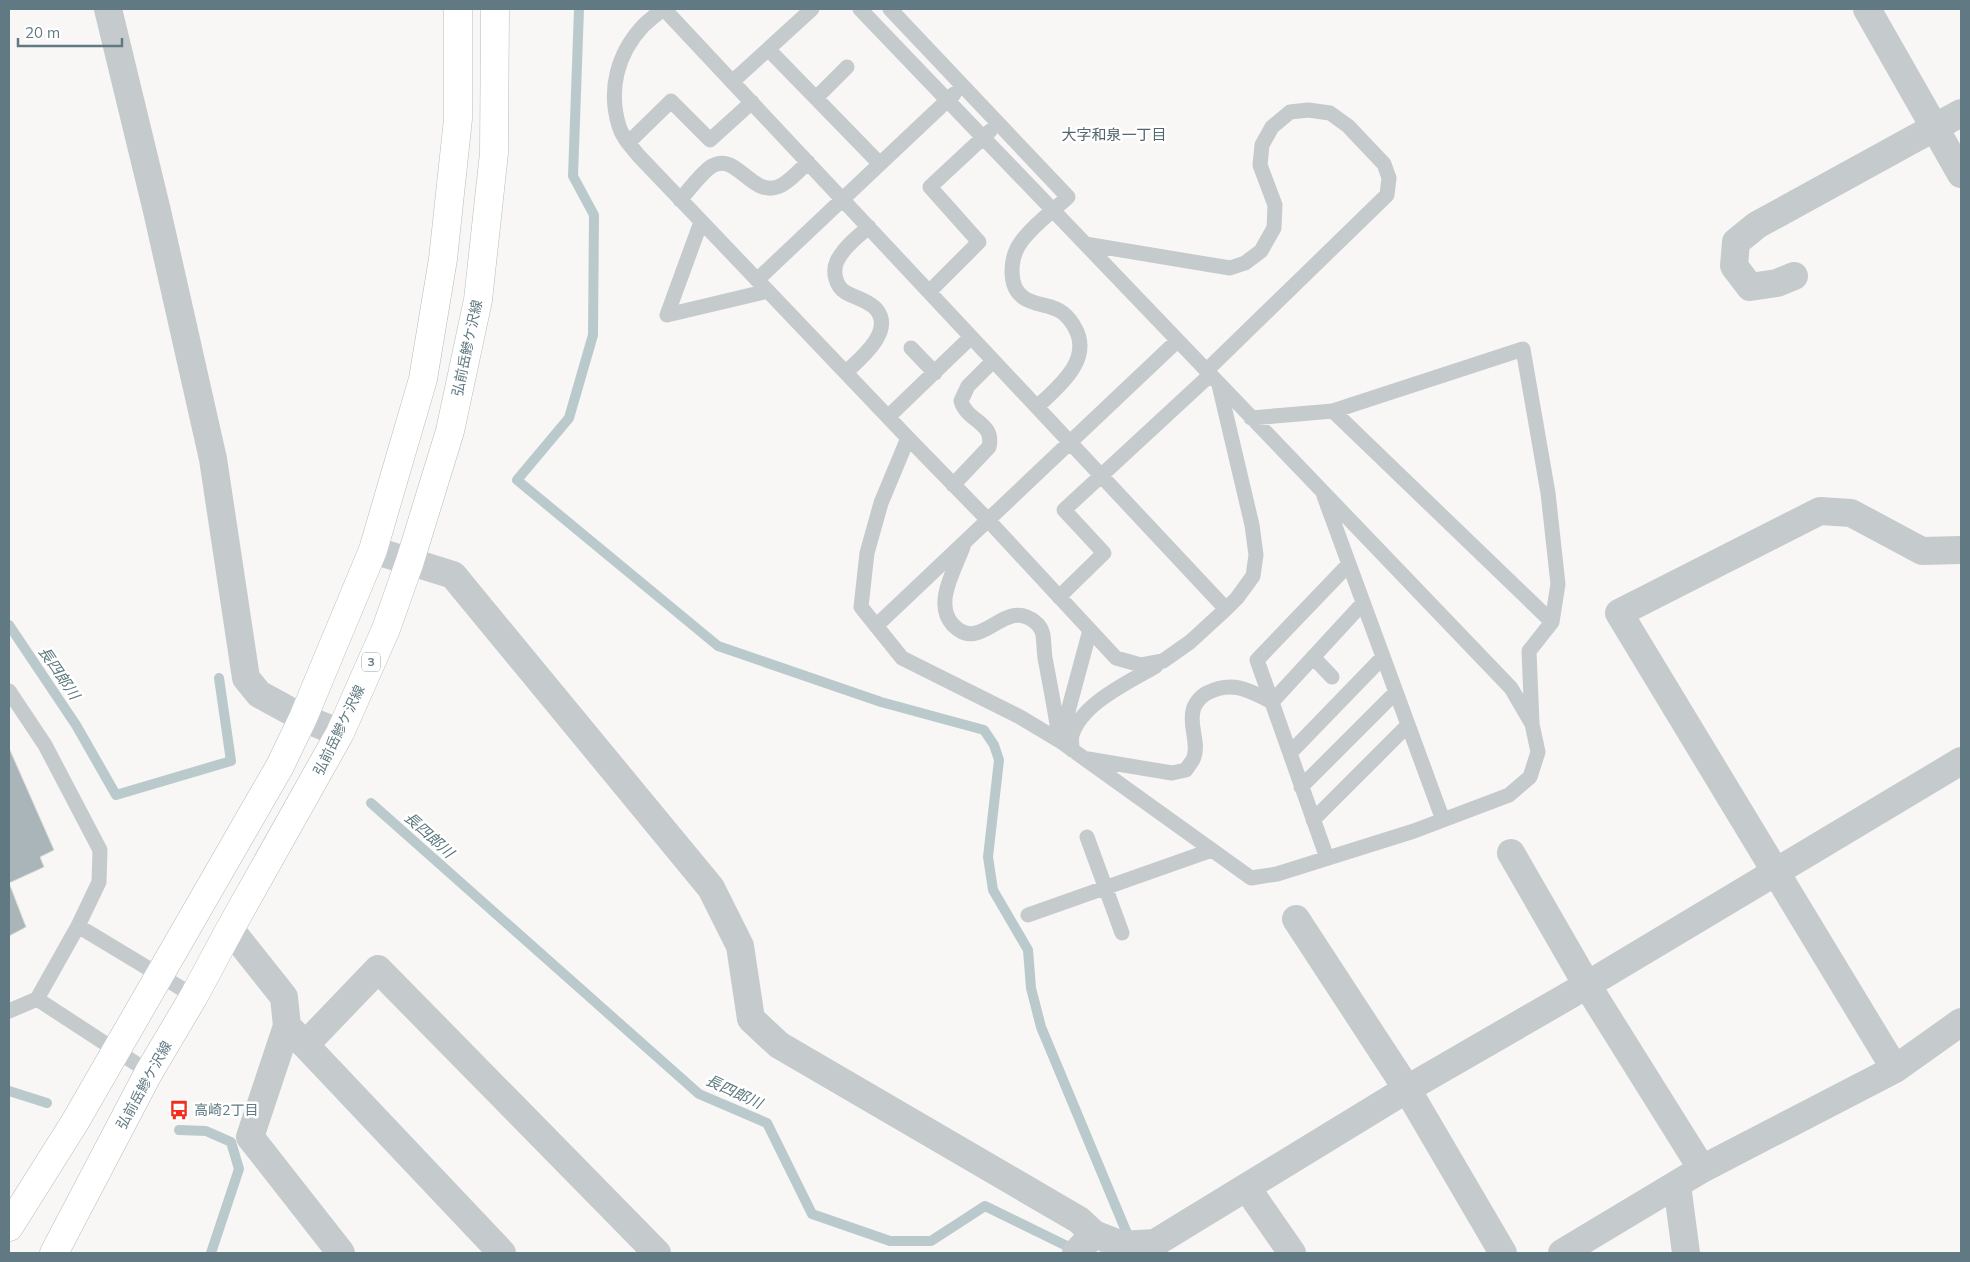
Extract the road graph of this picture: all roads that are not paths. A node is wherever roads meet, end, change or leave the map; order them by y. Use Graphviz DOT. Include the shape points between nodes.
graph roads {
  1 [pos="108,9"];
  2 [pos="458,9"];
  3 [pos="495,9"];
  4 [pos="663,9"];
  5 [pos="812,9"];
  6 [pos="860,9"];
  7 [pos="890,9"];
  8 [pos="1867,9"];
  9 [pos="768,48"];
  10 [pos="847,67"];
  11 [pos="732,82"];
  12 [pos="963,86"];
  13 [pos="816,98"];
  14 [pos="947,100"];
  15 [pos="752,102"];
  16 [pos="1961,113"];
  17 [pos="998,123"];
  18 [pos="1936,128"];
  19 [pos="983,138"];
  20 [pos="628,143"];
  21 [pos="808,162"];
  22 [pos="880,164"];
  23 [pos="1961,174"];
  24 [pos="842,199"];
  25 [pos="680,200"];
  26 [pos="1053,211"];
  27 [pos="701,222"];
  28 [pos="869,227"];
  29 [pos="1085,244"];
  30 [pos="1794,276"];
  31 [pos="757,280"];
  32 [pos="768,291"];
  33 [pos="928,292"];
  34 [pos="971,337"];
  35 [pos="1177,341"];
  36 [pos="911,348"];
  37 [pos="993,361"];
  38 [pos="846,372"];
  39 [pos="935,373"];
  40 [pos="1211,377"];
  41 [pos="1037,407"];
  42 [pos="1333,411"];
  43 [pos="888,417"];
  44 [pos="1251,418"];
  45 [pos="908,438"];
  46 [pos="1070,442"];
  47 [pos="1101,476"];
  48 [pos="953,485"];
  49 [pos="1321,490"];
  50 [pos="988,520"];
  51 [pos="965,542"];
  52 [pos="373,550"];
  53 [pos="1961,550"];
  54 [pos="410,561"];
  55 [pos="1349,564"];
  56 [pos="1059,597"];
  57 [pos="1363,603"];
  58 [pos="1226,609"];
  59 [pos="1552,622"];
  60 [pos="876,626"];
  61 [pos="1090,630"];
  62 [pos="1313,657"];
  63 [pos="1383,657"];
  64 [pos="1163,661"];
  65 [pos="1332,676"];
  66 [pos="9,691"];
  67 [pos="1396,692"];
  68 [pos="1272,702"];
  69 [pos="303,718"];
  70 [pos="1532,724"];
  71 [pos="1408,725"];
  72 [pos="340,733"];
  73 [pos="1060,740"];
  74 [pos="1290,753"];
  75 [pos="1078,754"];
  76 [pos="1961,762"];
  77 [pos="1302,787"];
  78 [pos="1313,820"];
  79 [pos="1443,820"];
  80 [pos="1087,837"];
  81 [pos="1212,850"];
  82 [pos="1511,853"];
  83 [pos="1326,858"];
  84 [pos="1774,872"];
  85 [pos="1105,887"];
  86 [pos="1028,915"];
  87 [pos="1296,919"];
  88 [pos="78,926"];
  89 [pos="230,929"];
  90 [pos="1122,933"];
  91 [pos="160,976"];
  92 [pos="1587,985"];
  93 [pos="194,996"];
  94 [pos="37,999"];
  95 [pos="9,1011"];
  96 [pos="1961,1022"];
  97 [pos="296,1036"];
  98 [pos="116,1051"];
  99 [pos="1895,1069"];
  100 [pos="149,1072"];
  101 [pos="1407,1089"];
  102 [pos="1702,1169"];
  103 [pos="1677,1185"];
  104 [pos="1247,1188"];
  105 [pos="9,1227"];
  106 [pos="1085,1243"];
  107 [pos="54,1253"];
  108 [pos="341,1253"];
  109 [pos="502,1253"];
  110 [pos="657,1253"];
  111 [pos="1292,1253"];
  112 [pos="1504,1253"];
  113 [pos="1562,1253"];
  114 [pos="1686,1253"];
  1 -- 69 [label="street" via="213,459 246,678 259,694"];
  2 -- 52 [label="main road" via="458,119 443,259 423,379"];
  3 -- 54 [label="main road, 弘前岳鰺ケ沢線 / 3" via="494,153 478,300 450,431"];
  4 -- 11 [label="lane"];
  4 -- 20 [label="lane" via="642,27 616,74 614,100 619,127"];
  5 -- 9 [label="lane"];
  6 -- 14 [label="lane"];
  7 -- 12 [label="lane"];
  8 -- 18 [label="street"];
  9 -- 11 [label="lane"];
  9 -- 13 [label="lane"];
  10 -- 13 [label="lane"];
  11 -- 15 [label="lane"];
  12 -- 14 [label="lane"];
  12 -- 17 [label="lane"];
  13 -- 22 [label="lane"];
  14 -- 19 [label="lane"];
  14 -- 22 [label="lane"];
  15 -- 20 [label="lane" via="710,140 671,102"];
  15 -- 21 [label="lane"];
  16 -- 18 [label="street"];
  17 -- 19 [label="lane"];
  17 -- 26 [label="lane" via="1068,197"];
  18 -- 23 [label="street"];
  18 -- 30 [label="street" via="1757,224 1736,242 1734,266 1750,288"];
  19 -- 26 [label="lane"];
  19 -- 33 [label="lane" via="930,187 979,242"];
  20 -- 25 [label="lane"];
  21 -- 24 [label="lane"];
  21 -- 25 [label="lane" via="787,182 774,188 754,183 733,166 714,165"];
  22 -- 24 [label="lane"];
  24 -- 28 [label="lane"];
  24 -- 31 [label="lane"];
  25 -- 27 [label="lane"];
  26 -- 29 [label="lane"];
  26 -- 41 [label="lane" via="1020,243 1011,267 1014,286 1023,297 1062,312 1079,335 1080,351 1070,374"];
  27 -- 31 [label="lane"];
  27 -- 32 [label="lane" via="667,315"];
  28 -- 33 [label="lane"];
  28 -- 38 [label="lane" via="844,250 836,263 835,273 838,284 846,292 875,309 881,318 880,330 869,351"];
  29 -- 35 [label="lane"];
  29 -- 40 [label="lane" via="1230,268 1245,263 1261,251 1274,228 1275,205 1260,165 1262,146 1272,126 1290,112 1330,113 1364,142 1384,164 1389,178 1387,195"];
  31 -- 32 [label="lane"];
  32 -- 38 [label="lane"];
  33 -- 34 [label="lane"];
  34 -- 37 [label="lane"];
  34 -- 39 [label="lane"];
  35 -- 40 [label="lane"];
  35 -- 46 [label="lane"];
  36 -- 39 [label="lane"];
  37 -- 41 [label="lane"];
  37 -- 48 [label="lane" via="968,386 961,401 963,410 987,430 989,447"];
  38 -- 43 [label="lane"];
  39 -- 43 [label="lane"];
  40 -- 44 [label="lane"];
  40 -- 47 [label="lane"];
  40 -- 58 [label="lane" via="1252,525 1256,555 1253,576"];
  41 -- 46 [label="lane"];
  42 -- 44 [label="lane"];
  42 -- 59 [label="lane"];
  42 -- 59 [label="lane" via="1524,349 1548,493 1558,584"];
  43 -- 45 [label="lane"];
  44 -- 49 [label="lane"];
  45 -- 48 [label="lane"];
  45 -- 60 [label="lane" via="881,503 867,553 861,607"];
  46 -- 47 [label="lane"];
  46 -- 50 [label="lane"];
  47 -- 56 [label="lane" via="1064,510 1104,553"];
  47 -- 58 [label="lane"];
  48 -- 50 [label="lane"];
  49 -- 55 [label="lane"];
  49 -- 70 [label="lane" via="1511,688"];
  50 -- 51 [label="lane"];
  50 -- 56 [label="lane"];
  51 -- 60 [label="lane"];
  51 -- 73 [label="lane" via="946,594 945,613 964,634 983,632 1010,616 1027,617 1039,626"];
  52 -- 54 [label="street"];
  52 -- 69 [label="main road"];
  53 -- 84 [label="street" via="1922,551 1851,513 1820,511 1619,614"];
  54 -- 72 [label="main road, 弘前岳鰺ケ沢線 / 3" via="386,629"];
  54 -- 106 [label="street" via="453,575 711,888 740,946 751,1019 779,1045 1079,1220"];
  55 -- 57 [label="lane"];
  55 -- 68 [label="lane" via="1257,660"];
  56 -- 61 [label="lane"];
  57 -- 62 [label="lane"];
  57 -- 63 [label="lane"];
  58 -- 64 [label="lane" via="1190,642"];
  59 -- 70 [label="lane" via="1529,651"];
  60 -- 73 [label="lane" via="902,658"];
  61 -- 64 [label="lane" via="1116,658 1141,665"];
  61 -- 73 [label="lane"];
  62 -- 65 [label="lane"];
  62 -- 68 [label="lane"];
  63 -- 67 [label="lane"];
  63 -- 74 [label="lane"];
  64 -- 75 [label="lane" via="1095,704 1081,718 1072,736"];
  66 -- 88 [label="lane" via="45,745 100,850 99,882"];
  67 -- 71 [label="lane"];
  67 -- 77 [label="lane"];
  68 -- 74 [label="lane"];
  68 -- 75 [label="lane" via="1236,686 1218,688 1202,695 1193,710 1196,742 1194,757 1186,770 1172,773"];
  69 -- 72 [label="street"];
  69 -- 91 [label="main road" via="280,766"];
  70 -- 79 [label="lane" via="1538,752 1530,777 1509,795"];
  71 -- 78 [label="lane"];
  71 -- 79 [label="lane"];
  72 -- 89 [label="main road, 弘前岳鰺ケ沢線 / 3"];
  73 -- 75 [label="lane"];
  74 -- 77 [label="lane"];
  75 -- 81 [label="lane"];
  76 -- 84 [label="street"];
  77 -- 78 [label="lane"];
  78 -- 83 [label="lane"];
  79 -- 83 [label="lane"];
  80 -- 85 [label="lane"];
  81 -- 83 [label="lane" via="1251,878 1277,874"];
  81 -- 85 [label="lane"];
  82 -- 92 [label="street"];
  84 -- 92 [label="street"];
  84 -- 99 [label="street"];
  85 -- 86 [label="lane"];
  85 -- 90 [label="lane"];
  87 -- 101 [label="street"];
  88 -- 91 [label="lane"];
  88 -- 94 [label="lane"];
  89 -- 93 [label="main road, 弘前岳鰺ケ沢線 / 3"];
  89 -- 97 [label="street" via="284,997"];
  91 -- 93 [label="lane"];
  91 -- 98 [label="main road"];
  92 -- 101 [label="street"];
  92 -- 102 [label="street"];
  93 -- 100 [label="main road, 弘前岳鰺ケ沢線 / 3"];
  94 -- 95 [label="lane"];
  94 -- 98 [label="lane"];
  96 -- 99 [label="street"];
  97 -- 108 [label="street" via="250,1137"];
  97 -- 109 [label="street"];
  97 -- 110 [label="street" via="378,969"];
  98 -- 100 [label="lane"];
  98 -- 105 [label="main road"];
  99 -- 102 [label="street"];
  100 -- 107 [label="main road, 弘前岳鰺ケ沢線 / 3"];
  101 -- 104 [label="street"];
  101 -- 112 [label="street"];
  102 -- 103 [label="street"];
  103 -- 113 [label="street"];
  103 -- 114 [label="street"];
  104 -- 106 [label="street" via="1155,1243"];
  104 -- 111 [label="street"];
}
